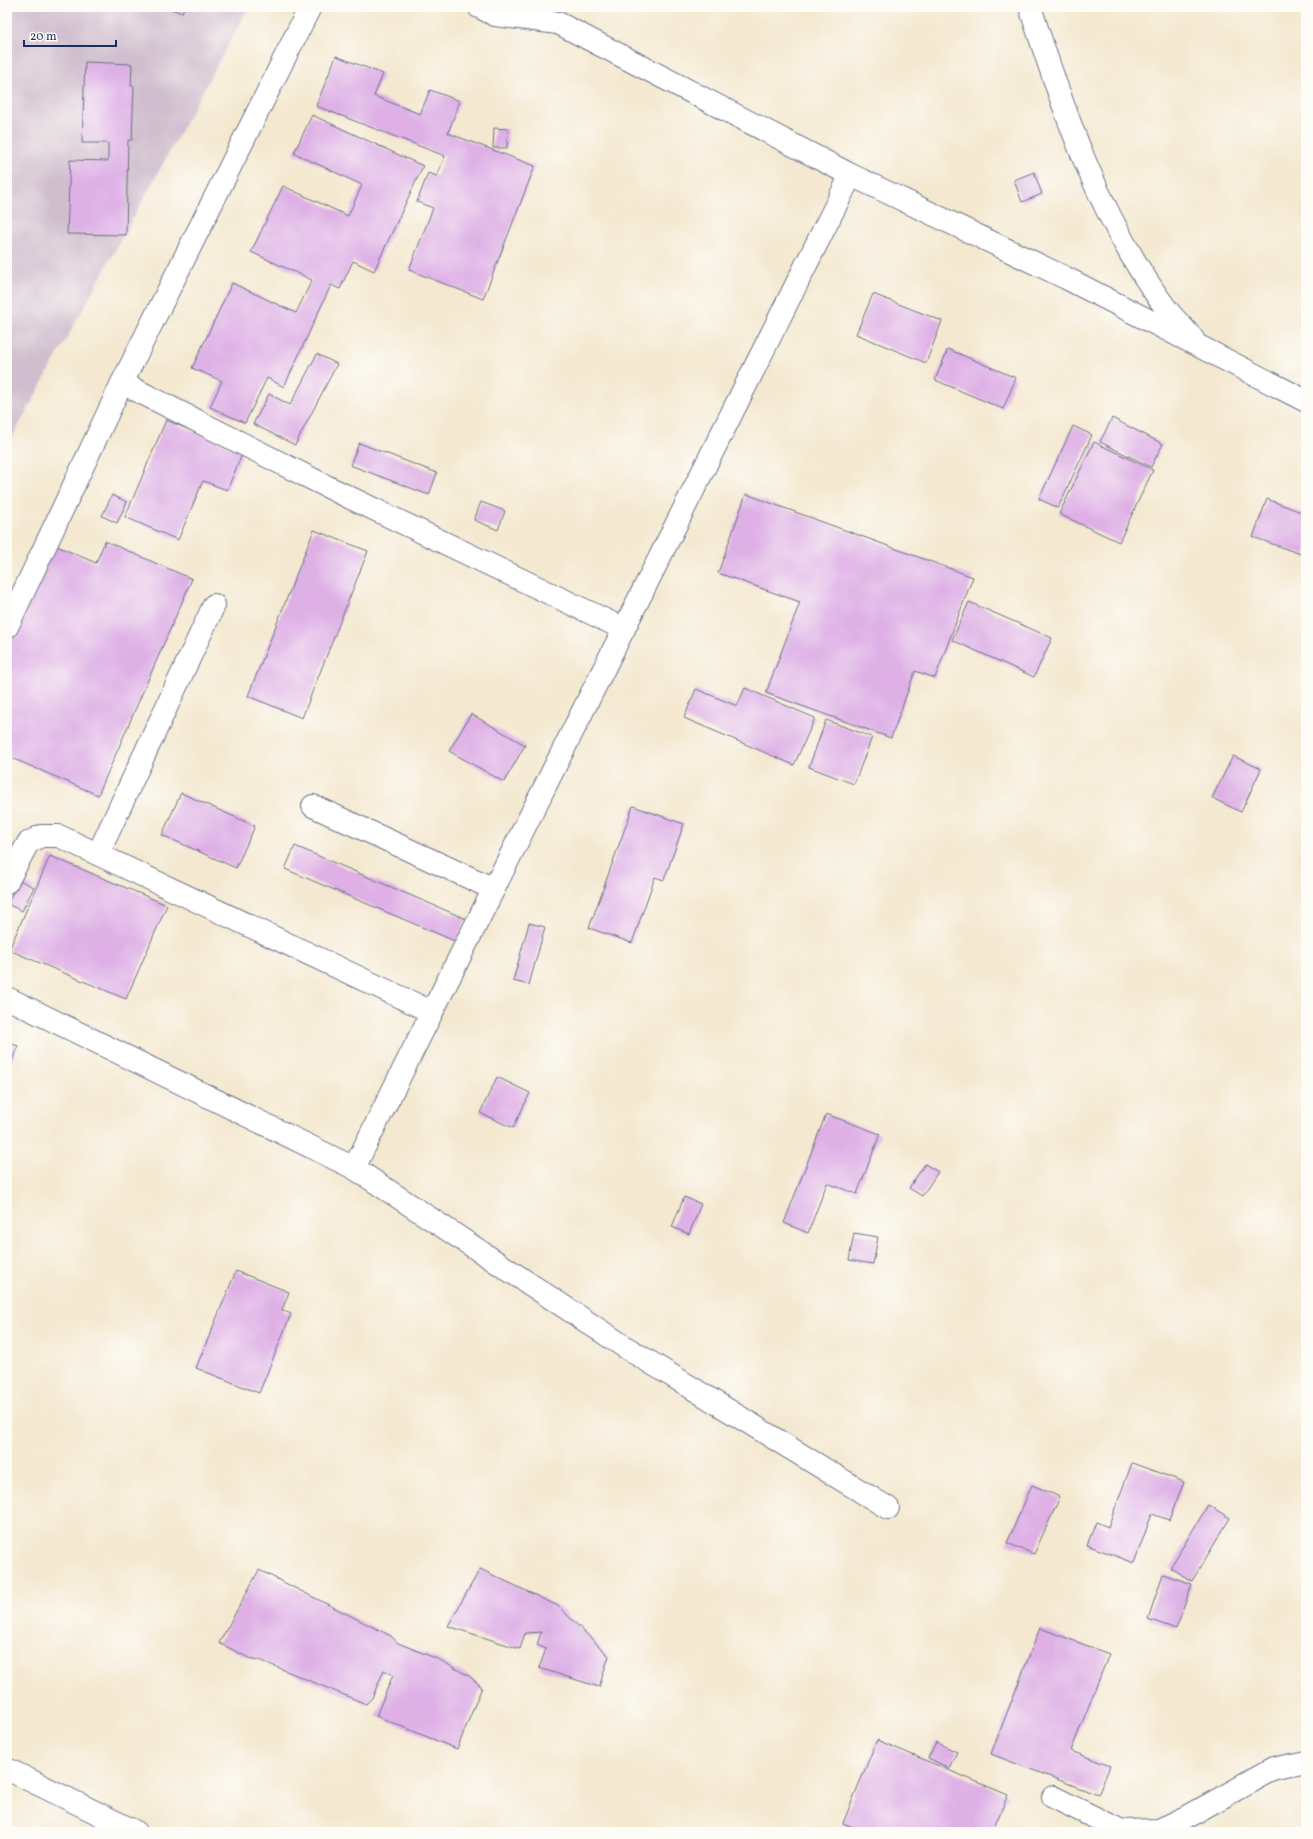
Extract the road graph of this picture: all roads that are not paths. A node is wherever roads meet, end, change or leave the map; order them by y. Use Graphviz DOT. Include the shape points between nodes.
graph roads {
  1 [pos="310,7"];
  2 [pos="543,7"];
  3 [pos="1030,7"];
  4 [pos="491,10"];
  5 [pos="558,23"];
  6 [pos="851,174"];
  7 [pos="1200,348"];
  8 [pos="122,384"];
  9 [pos="1306,401"];
  10 [pos="214,605"];
  11 [pos="7,627"];
  12 [pos="624,629"];
  13 [pos="314,806"];
  14 [pos="98,854"];
  15 [pos="7,882"];
  16 [pos="494,889"];
  17 [pos="7,998"];
  18 [pos="432,1012"];
  19 [pos="354,1168"];
  20 [pos="888,1508"];
  21 [pos="1306,1762"];
  22 [pos="7,1769"];
  23 [pos="1053,1797"];
  24 [pos="136,1832"];
  1 -- 8 [label="street"];
  2 -- 5 [label="street"];
  3 -- 7 [label="street" via="1058,91 1097,191 1127,248 1165,307"];
  4 -- 5 [label="street"];
  5 -- 6 [label="street"];
  6 -- 7 [label="street" via="1066,278"];
  6 -- 12 [label="street"];
  7 -- 9 [label="street"];
  8 -- 11 [label="street"];
  8 -- 12 [label="street" via="340,493"];
  10 -- 14 [label="street"];
  12 -- 16 [label="street"];
  13 -- 16 [label="street"];
  14 -- 15 [label="street" via="59,836 41,836 28,843"];
  14 -- 18 [label="street"];
  16 -- 18 [label="street"];
  17 -- 19 [label="street"];
  18 -- 19 [label="street"];
  19 -- 20 [label="street" via="625,1347"];
  21 -- 23 [label="street" via="1273,1769 1159,1830 1122,1831"];
  22 -- 24 [label="street"];
}
